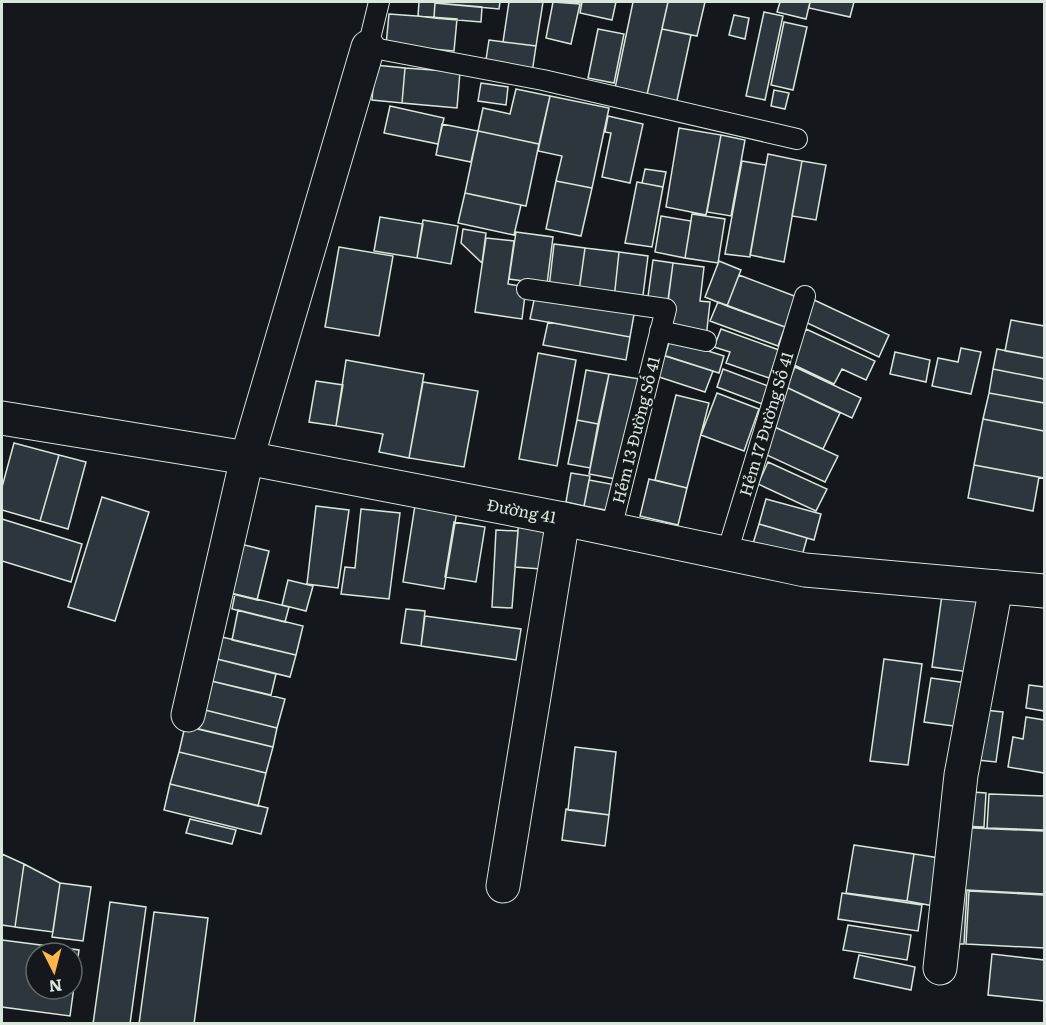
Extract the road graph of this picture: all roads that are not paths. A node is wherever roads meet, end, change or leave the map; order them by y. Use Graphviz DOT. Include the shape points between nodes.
graph roads {
  1 [pos="379,2"];
  2 [pos="368,47"];
  3 [pos="797,139"];
  4 [pos="527,289"];
  5 [pos="805,296"];
  6 [pos="660,331"];
  7 [pos="706,341"];
  8 [pos="2,418"];
  9 [pos="247,458"];
  10 [pos="563,519"];
  11 [pos="611,529"];
  12 [pos="727,553"];
  13 [pos="996,587"];
  14 [pos="1044,591"];
  15 [pos="188,715"];
  16 [pos="503,886"];
  17 [pos="940,969"];
  1 -- 2 [label="lane"];
  2 -- 3 [label="lane" via="543,80"];
  2 -- 9 [label="street"];
  4 -- 6 [label="lane, Hẻm 13 Đường Số 41" via="666,309"];
  5 -- 12 [label="lane, Hẻm 17 Đường Số 41"];
  6 -- 7 [label="lane"];
  6 -- 11 [label="lane, Hẻm 13 Đường Số 41"];
  8 -- 9 [label="street, Đường 41"];
  9 -- 10 [label="street, Đường 41"];
  9 -- 15 [label="street"];
  10 -- 11 [label="street, Đường 41"];
  10 -- 16 [label="street"];
  11 -- 12 [label="street, Đường 41"];
  12 -- 13 [label="street, Đường 41" via="805,570"];
  13 -- 14 [label="street, Đường 41"];
  13 -- 17 [label="street" via="961,775"];
}
